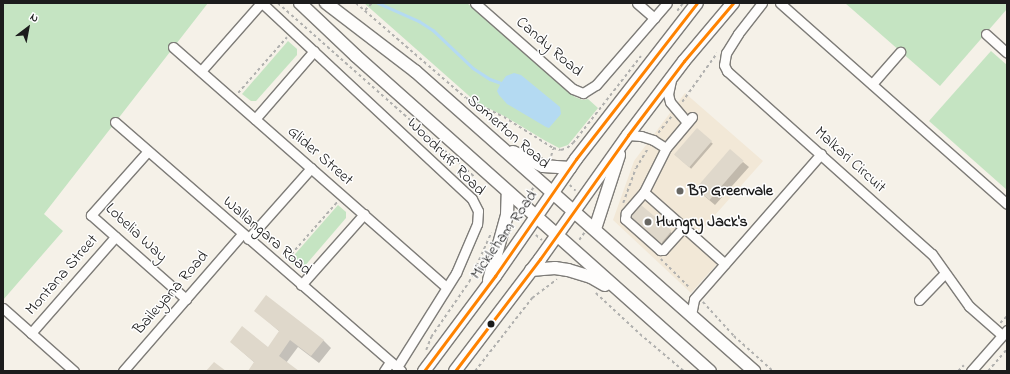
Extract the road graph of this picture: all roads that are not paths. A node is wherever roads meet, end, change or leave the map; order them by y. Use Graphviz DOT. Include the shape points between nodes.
graph roads {
  1 [pos="261,3"];
  2 [pos="300,3"];
  3 [pos="326,3"];
  4 [pos="475,3"];
  5 [pos="637,3"];
  6 [pos="667,3"];
  7 [pos="697,3"];
  8 [pos="733,3"];
  9 [pos="762,3"];
  10 [pos="780,3"];
  11 [pos="654,18"];
  12 [pos="986,34"];
  13 [pos="174,47"];
  14 [pos="314,51"];
  15 [pos="900,52"];
  16 [pos="1007,53"];
  17 [pos="201,72"];
  18 [pos="674,74"];
  19 [pos="872,84"];
  20 [pos="255,119"];
  21 [pos="115,122"];
  22 [pos="628,135"];
  23 [pos="495,141"];
  24 [pos="666,148"];
  25 [pos="148,151"];
  26 [pos="820,154"];
  27 [pos="311,168"];
  28 [pos="570,168"];
  29 [pos="508,192"];
  30 [pos="553,192"];
  31 [pos="644,192"];
  32 [pos="1007,204"];
  33 [pos="574,211"];
  34 [pos="364,214"];
  35 [pos="536,216"];
  36 [pos="592,227"];
  37 [pos="684,227"];
  38 [pos="557,236"];
  39 [pos="115,237"];
  40 [pos="245,237"];
  41 [pos="725,264"];
  42 [pos="532,270"];
  43 [pos="945,273"];
  44 [pos="301,285"];
  45 [pos="446,287"];
  46 [pos="486,288"];
  47 [pos="625,296"];
  48 [pos="186,299"];
  49 [pos="694,299"];
  50 [pos="919,300"];
  51 [pos="677,302"];
  52 [pos="3,308"];
  53 [pos="691,315"];
  54 [pos="1005,332"];
  55 [pos="31,333"];
  56 [pos="396,367"];
  57 [pos="74,371"];
  58 [pos="123,371"];
  59 [pos="384,371"];
  60 [pos="424,371"];
  61 [pos="455,371"];
  62 [pos="710,371"];
  63 [pos="754,371"];
  64 [pos="970,371"];
  1 -- 14 [label="street, Woodruff Road"];
  1 -- 17 [label="street"];
  2 -- 29 [label="main road"];
  3 -- 23 [label="main road, Somerton Road" via="415,71"];
  4 -- 11 [label="street, Candy Road" via="573,89 580,92 587,92 593,88"];
  5 -- 11 [label="street"];
  6 -- 11 [label="street, Candy Road"];
  7 -- 28 [label="main road, Mickleham Road"];
  8 -- 18 [label="main road"];
  9 -- 26 [label="street, Malkari Circuit" via="726,53 724,66"];
  10 -- 19 [label="street"];
  12 -- 16 [label="street"];
  13 -- 17 [label="street, Glider Street"];
  14 -- 20 [label="street"];
  14 -- 45 [label="street, Woodruff Road" via="472,199 478,211 477,224 456,273"];
  15 -- 19 [label="street"];
  17 -- 20 [label="street, Glider Street"];
  18 -- 22 [label="main road"];
  18 -- 24 [label="street" via="668,94 673,107 689,120"];
  19 -- 32 [label="street"];
  20 -- 27 [label="street, Glider Street"];
  21 -- 25 [label="street, Wallangara Road"];
  22 -- 24 [label="street" via="653,140"];
  22 -- 33 [label="main road"];
  22 -- 36 [label="main road"];
  23 -- 28 [label="main road" via="543,166"];
  23 -- 30 [label="main road, Somerton Road"];
  24 -- 31 [label="street"];
  25 -- 39 [label="street, Lobelia Way" via="91,215"];
  25 -- 40 [label="street, Wallangara Road"];
  26 -- 41 [label="street"];
  26 -- 43 [label="street, Malkari Circuit" via="932,254"];
  27 -- 34 [label="street, Glider Street"];
  27 -- 40 [label="street, Baileyana Road"];
  28 -- 30 [label="main road, Mickleham Road"];
  29 -- 35 [label="main road"];
  29 -- 46 [label="main road" via="507,215"];
  30 -- 33 [label="main road, Somerton Road"];
  30 -- 35 [label="main road, Mickleham Road"];
  31 -- 37 [label="street"];
  31 -- 37 [label="street" via="626,213 625,220 660,250 663,250"];
  33 -- 36 [label="main road, Somerton Road"];
  33 -- 38 [label="main road"];
  34 -- 44 [label="street"];
  34 -- 45 [label="street, Glider Street"];
  35 -- 38 [label="main road"];
  35 -- 46 [label="main road, Mickleham Road"];
  36 -- 51 [label="main road, Somerton Road"];
  37 -- 41 [label="street"];
  38 -- 42 [label="main road"];
  38 -- 47 [label="main road"];
  39 -- 48 [label="street, Lobelia Way"];
  39 -- 55 [label="street, Montana Street"];
  40 -- 44 [label="street, Wallangara Road"];
  40 -- 48 [label="street, Baileyana Road"];
  41 -- 49 [label="street"];
  42 -- 47 [label="main road" via="568,270 591,277"];
  42 -- 61 [label="main road"];
  43 -- 50 [label="street"];
  43 -- 54 [label="street, Malkari Circuit" via="969,306"];
  44 -- 56 [label="street, Wallangara Road"];
  45 -- 56 [label="street, Woodruff Road"];
  46 -- 60 [label="main road, Mickleham Road"];
  47 -- 62 [label="main road"];
  48 -- 58 [label="street, Baileyana Road"];
  49 -- 51 [label="street"];
  49 -- 53 [label="street"];
  51 -- 53 [label="main road, Somerton Road"];
  52 -- 55 [label="street"];
  53 -- 63 [label="main road, Somerton Road"];
  54 -- 64 [label="street"];
  55 -- 57 [label="street"];
  56 -- 59 [label="street, Woodruff Road"];
}
